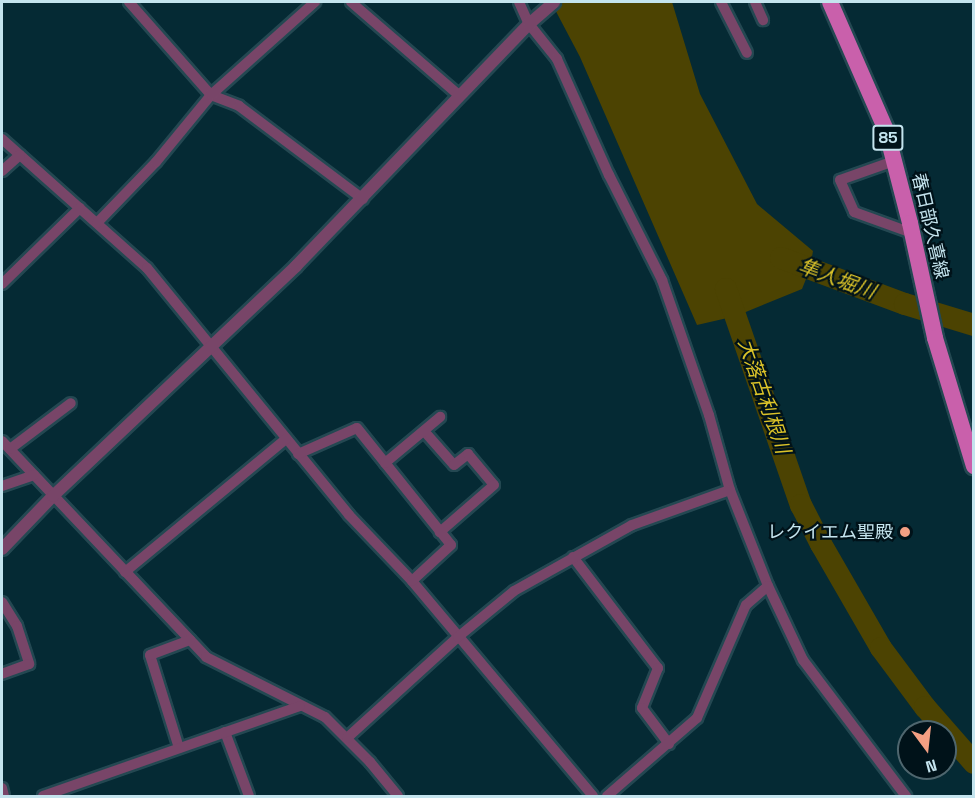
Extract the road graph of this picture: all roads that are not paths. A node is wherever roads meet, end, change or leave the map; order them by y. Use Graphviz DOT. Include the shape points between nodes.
graph roads {
  1 [pos="129,2"];
  2 [pos="315,2"];
  3 [pos="519,2"];
  4 [pos="554,2"];
  5 [pos="721,2"];
  6 [pos="755,2"];
  7 [pos="830,2"];
  8 [pos="360,4"];
  9 [pos="763,20"];
  10 [pos="529,24"];
  11 [pos="747,53"];
  12 [pos="211,95"];
  13 [pos="459,96"];
  14 [pos="2,139"];
  15 [pos="20,155"];
  16 [pos="894,161"];
  17 [pos="2,171"];
  18 [pos="363,199"];
  19 [pos="80,208"];
  20 [pos="97,223"];
  21 [pos="912,233"];
  22 [pos="2,284"];
  23 [pos="211,347"];
  24 [pos="70,403"];
  25 [pos="440,417"];
  26 [pos="424,431"];
  27 [pos="286,438"];
  28 [pos="2,441"];
  29 [pos="10,449"];
  30 [pos="298,454"];
  31 [pos="385,463"];
  32 [pos="974,466"];
  33 [pos="34,475"];
  34 [pos="2,486"];
  35 [pos="730,490"];
  36 [pos="53,496"];
  37 [pos="441,532"];
  38 [pos="2,549"];
  39 [pos="573,557"];
  40 [pos="125,572"];
  41 [pos="412,581"];
  42 [pos="768,586"];
  43 [pos="2,602"];
  44 [pos="458,637"];
  45 [pos="190,640"];
  46 [pos="2,674"];
  47 [pos="300,706"];
  48 [pos="225,732"];
  49 [pos="347,738"];
  50 [pos="669,744"];
  51 [pos="179,748"];
  52 [pos="2,788"];
  53 [pos="4,796"];
  54 [pos="43,796"];
  55 [pos="249,796"];
  56 [pos="398,796"];
  57 [pos="593,796"];
  58 [pos="607,796"];
  59 [pos="906,796"];
  1 -- 12 [label="street"];
  2 -- 12 [label="street"];
  3 -- 10 [label="street"];
  4 -- 10 [label="street"];
  5 -- 11 [label="street"];
  6 -- 9 [label="street"];
  7 -- 16 [label="main road, 春日部久喜線 / 85" via="873,98"];
  8 -- 13 [label="street"];
  10 -- 13 [label="street"];
  10 -- 35 [label="street" via="557,59 662,280 709,415"];
  12 -- 18 [label="street" via="239,106"];
  12 -- 20 [label="street" via="156,162"];
  13 -- 18 [label="street"];
  14 -- 15 [label="street"];
  15 -- 17 [label="street"];
  15 -- 19 [label="street"];
  16 -- 21 [label="main road, 春日部久喜線 / 85"];
  16 -- 21 [label="street" via="840,180 854,212"];
  18 -- 23 [label="street"];
  19 -- 20 [label="street"];
  19 -- 22 [label="street"];
  20 -- 23 [label="street" via="147,268"];
  21 -- 32 [label="main road, 春日部久喜線 / 85" via="935,338"];
  23 -- 27 [label="street"];
  23 -- 36 [label="street"];
  24 -- 29 [label="street"];
  25 -- 26 [label="street"];
  26 -- 31 [label="street"];
  26 -- 37 [label="street" via="454,465 468,454 494,486"];
  27 -- 30 [label="street"];
  27 -- 40 [label="street"];
  28 -- 29 [label="street"];
  29 -- 33 [label="street"];
  30 -- 31 [label="street" via="357,428"];
  30 -- 41 [label="street"];
  31 -- 37 [label="street"];
  33 -- 34 [label="street"];
  33 -- 36 [label="street"];
  35 -- 39 [label="street" via="632,525"];
  35 -- 42 [label="street"];
  36 -- 38 [label="street"];
  36 -- 40 [label="street"];
  37 -- 41 [label="street" via="451,544"];
  39 -- 44 [label="street" via="514,591"];
  39 -- 50 [label="street" via="658,668 642,708"];
  40 -- 45 [label="street"];
  41 -- 44 [label="street"];
  42 -- 50 [label="street" via="746,605 697,718"];
  42 -- 59 [label="street" via="803,660"];
  43 -- 46 [label="street" via="17,626 29,664"];
  44 -- 49 [label="street"];
  44 -- 57 [label="street"];
  45 -- 47 [label="street" via="206,657"];
  45 -- 51 [label="street" via="150,655"];
  47 -- 48 [label="street"];
  47 -- 49 [label="street" via="324,717"];
  48 -- 51 [label="street"];
  48 -- 55 [label="street"];
  49 -- 56 [label="street"];
  50 -- 58 [label="street"];
  51 -- 54 [label="street"];
  52 -- 53 [label="street"];
}
